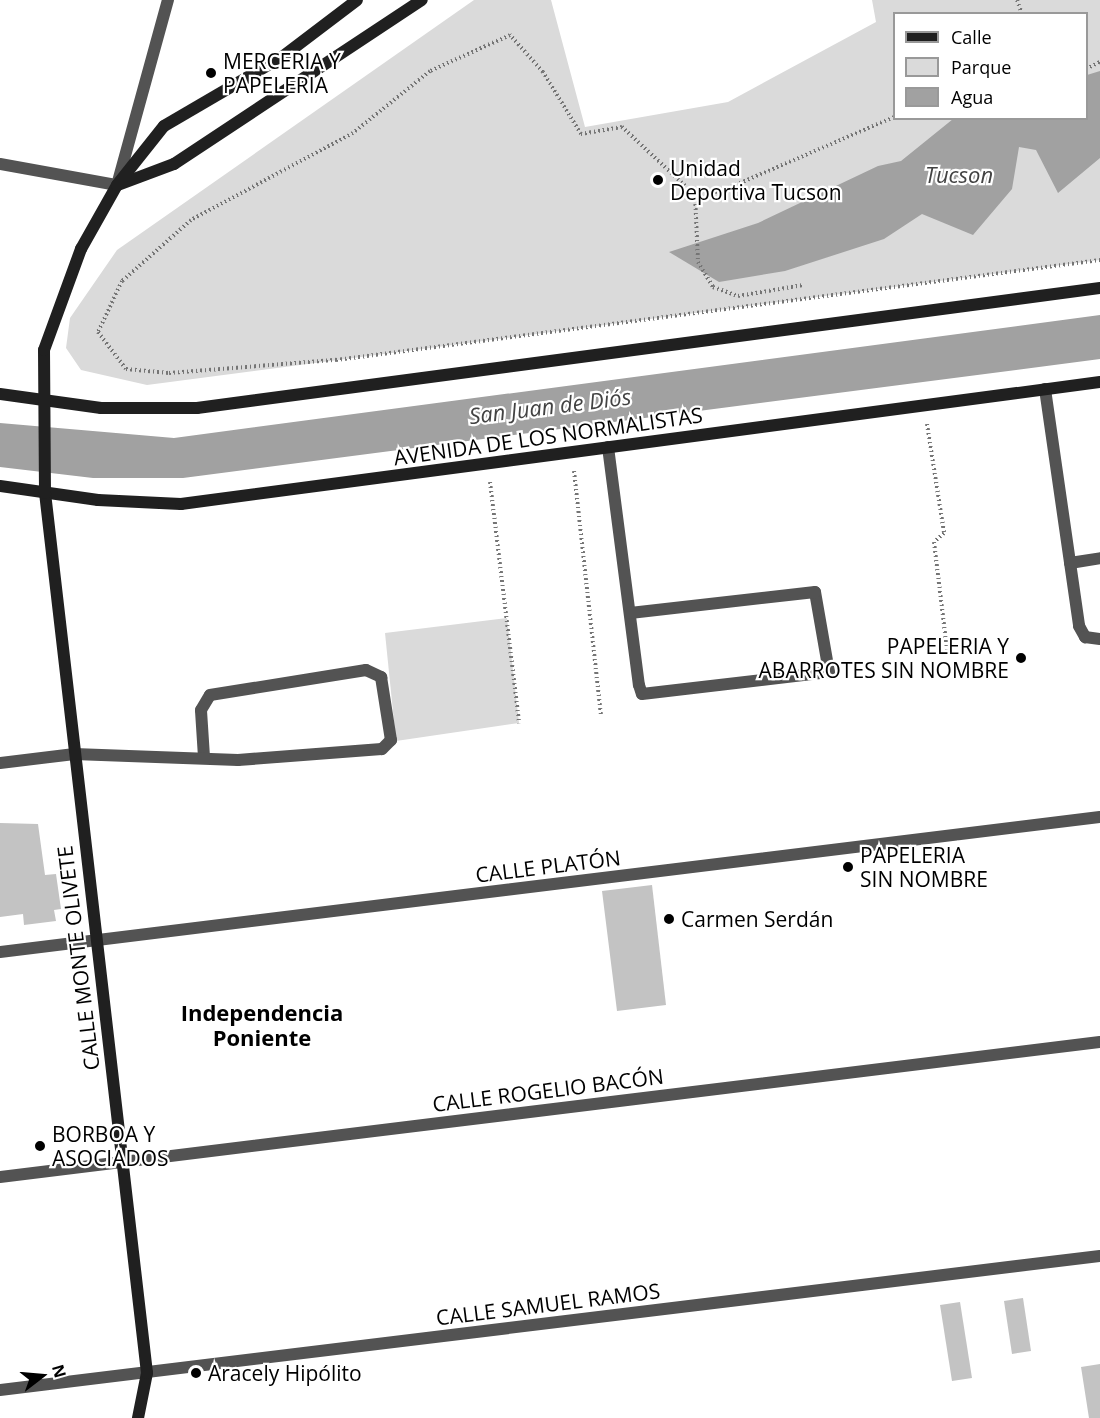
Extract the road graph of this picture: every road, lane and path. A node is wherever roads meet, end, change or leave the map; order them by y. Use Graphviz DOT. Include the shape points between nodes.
graph roads {
  1 [pos="168,0"];
  2 [pos="357,0"];
  3 [pos="422,0"];
  4 [pos="893,117"];
  5 [pos="0,164"];
  6 [pos="117,185"];
  7 [pos="695,195"];
  8 [pos="1100,260"];
  9 [pos="802,285"];
  10 [pos="1100,288"];
  11 [pos="1100,382"];
  12 [pos="1045,389"];
  13 [pos="0,394"];
  14 [pos="924,405"];
  15 [pos="42,407"];
  16 [pos="608,447"];
  17 [pos="572,452"];
  18 [pos="488,463"];
  19 [pos="0,486"];
  20 [pos="45,488"];
  21 [pos="1100,558"];
  22 [pos="1070,563"];
  23 [pos="630,613"];
  24 [pos="1100,639"];
  25 [pos="947,649"];
  26 [pos="601,715"];
  27 [pos="519,723"];
  28 [pos="74,753"];
  29 [pos="204,757"];
  30 [pos="0,763"];
  31 [pos="1100,817"];
  32 [pos="96,941"];
  33 [pos="0,952"];
  34 [pos="1100,1042"];
  35 [pos="122,1162"];
  36 [pos="0,1177"];
  37 [pos="1100,1256"];
  38 [pos="147,1372"];
  39 [pos="0,1390"];
  40 [pos="138,1418"];
  1 -- 6 [label="street"];
  2 -- 6 [label="street, CALLE MONTE OLIVETE" via="282,57 164,126"];
  3 -- 6 [label="street" via="174,164"];
  4 -- 7 [label="path" via="721,191"];
  5 -- 6 [label="street"];
  6 -- 15 [label="street, CALLE MONTE OLIVETE" via="58,298 44,350"];
  7 -- 8 [label="path" via="622,127 581,134 543,72 510,35 430,71 353,133 191,220 122,281 98,332 126,369 169,373 336,360"];
  7 -- 9 [label="path" via="698,262 713,287 738,296"];
  10 -- 15 [label="street" via="197,408 152,411"];
  11 -- 12 [label="street, AVENIDA DE LOS NORMALISTAS"];
  12 -- 14 [label="street, AVENIDA DE LOS NORMALISTAS"];
  12 -- 22 [label="street"];
  13 -- 15 [label="street"];
  14 -- 16 [label="street, AVENIDA DE LOS NORMALISTAS"];
  14 -- 25 [label="path" via="944,533 934,542"];
  15 -- 20 [label="street, CALLE MONTE OLIVETE"];
  16 -- 17 [label="street, AVENIDA DE LOS NORMALISTAS"];
  16 -- 23 [label="street"];
  17 -- 18 [label="street, AVENIDA DE LOS NORMALISTAS"];
  17 -- 26 [label="path"];
  18 -- 20 [label="street, AVENIDA DE LOS NORMALISTAS" via="181,504"];
  18 -- 27 [label="path"];
  19 -- 20 [label="street, AVENIDA DE LOS NORMALISTAS"];
  20 -- 28 [label="street, CALLE MONTE OLIVETE"];
  21 -- 22 [label="street"];
  22 -- 24 [label="street" via="1079,626 1085,637"];
  23 -- 23 [label="street" via="642,694 829,672 815,592"];
  28 -- 29 [label="street"];
  28 -- 30 [label="street"];
  28 -- 32 [label="street, CALLE MONTE OLIVETE"];
  29 -- 29 [label="street" via="238,760 382,749 391,740 381,677 366,670 210,695 201,710"];
  31 -- 32 [label="street, CALLE PLATÓN"];
  32 -- 33 [label="street, CALLE PLATÓN"];
  32 -- 35 [label="street, CALLE MONTE OLIVETE"];
  34 -- 35 [label="street, CALLE ROGELIO BACÓN"];
  35 -- 36 [label="street, CALLE ROGELIO BACÓN"];
  35 -- 38 [label="street, CALLE MONTE OLIVETE"];
  37 -- 38 [label="street, CALLE SAMUEL RAMOS"];
  38 -- 39 [label="street, CALLE SAMUEL RAMOS"];
  38 -- 40 [label="street, CALLE MONTE OLIVETE"];
}
